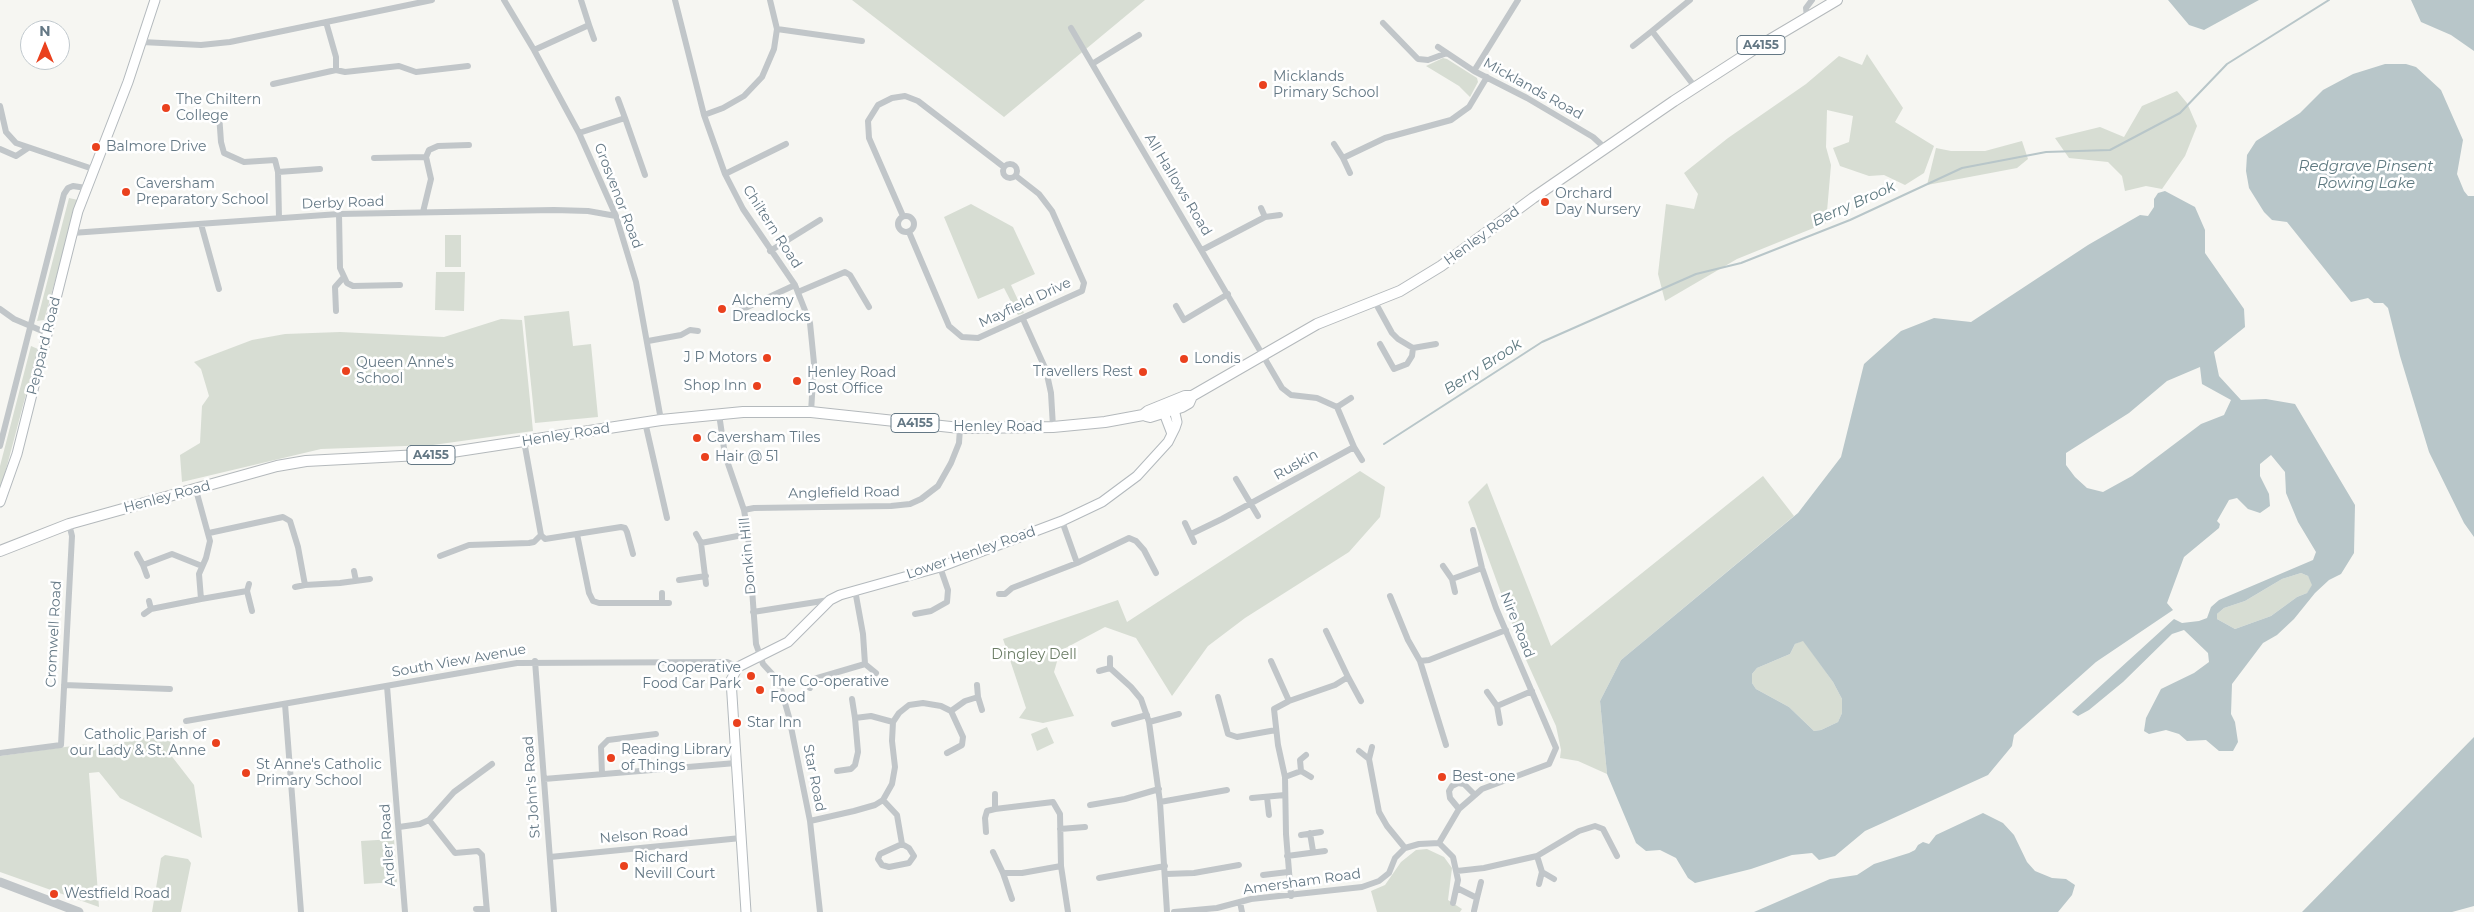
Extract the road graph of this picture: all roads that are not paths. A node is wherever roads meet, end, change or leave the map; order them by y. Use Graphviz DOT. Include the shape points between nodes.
graph roads {
  1 [pos="155,0"];
  2 [pos="429,0"];
  3 [pos="504,0"];
  4 [pos="581,0"];
  5 [pos="674,0"];
  6 [pos="770,0"];
  7 [pos="1518,0"];
  8 [pos="1690,0"];
  9 [pos="1812,0"];
  10 [pos="1838,0"];
  11 [pos="1807,17"];
  12 [pos="326,22"];
  13 [pos="1383,23"];
  14 [pos="588,25"];
  15 [pos="1071,28"];
  16 [pos="776,29"];
  17 [pos="1652,31"];
  18 [pos="1139,35"];
  19 [pos="594,39"];
  20 [pos="862,41"];
  21 [pos="142,42"];
  22 [pos="1633,46"];
  23 [pos="1438,47"];
  24 [pos="534,50"];
  25 [pos="1447,52"];
  26 [pos="1092,64"];
  27 [pos="468,66"];
  28 [pos="336,70"];
  29 [pos="1474,71"];
  30 [pos="1487,77"];
  31 [pos="273,84"];
  32 [pos="1695,87"];
  33 [pos="618,99"];
  34 [pos="0,106"];
  35 [pos="219,114"];
  36 [pos="704,115"];
  37 [pos="625,118"];
  38 [pos="1,120"];
  39 [pos="579,133"];
  40 [pos="786,144"];
  41 [pos="1334,144"];
  42 [pos="469,145"];
  43 [pos="28,148"];
  44 [pos="1605,148"];
  45 [pos="0,149"];
  46 [pos="426,157"];
  47 [pos="374,158"];
  48 [pos="1343,158"];
  49 [pos="1004,167"];
  50 [pos="93,169"];
  51 [pos="320,169"];
  52 [pos="278,172"];
  53 [pos="1350,173"];
  54 [pos="725,174"];
  55 [pos="645,175"];
  56 [pos="1016,176"];
  57 [pos="86,188"];
  58 [pos="1261,208"];
  59 [pos="423,212"];
  60 [pos="339,214"];
  61 [pos="1280,215"];
  62 [pos="616,216"];
  63 [pos="903,216"];
  64 [pos="279,218"];
  65 [pos="1265,218"];
  66 [pos="820,220"];
  67 [pos="201,224"];
  68 [pos="909,232"];
  69 [pos="72,233"];
  70 [pos="1202,250"];
  71 [pos="770,251"];
  72 [pos="343,278"];
  73 [pos="400,285"];
  74 [pos="795,285"];
  75 [pos="219,289"];
  76 [pos="798,292"];
  77 [pos="1228,294"];
  78 [pos="1375,302"];
  79 [pos="1176,306"];
  80 [pos="869,308"];
  81 [pos="0,309"];
  82 [pos="741,310"];
  83 [pos="336,311"];
  84 [pos="1023,319"];
  85 [pos="30,327"];
  86 [pos="698,331"];
  87 [pos="46,333"];
  88 [pos="648,340"];
  89 [pos="1380,344"];
  90 [pos="1436,344"];
  91 [pos="1413,348"];
  92 [pos="1263,354"];
  93 [pos="1351,398"];
  94 [pos="1337,407"];
  95 [pos="1168,409"];
  96 [pos="812,412"];
  97 [pos="719,414"];
  98 [pos="661,420"];
  99 [pos="645,422"];
  100 [pos="1053,427"];
  101 [pos="960,428"];
  102 [pos="524,441"];
  103 [pos="0,446"];
  104 [pos="1354,447"];
  105 [pos="1362,460"];
  106 [pos="1236,479"];
  107 [pos="196,490"];
  108 [pos="0,502"];
  109 [pos="1250,504"];
  110 [pos="744,510"];
  111 [pos="1258,516"];
  112 [pos="667,518"];
  113 [pos="1062,520"];
  114 [pos="1185,523"];
  115 [pos="69,524"];
  116 [pos="1473,530"];
  117 [pos="209,533"];
  118 [pos="577,534"];
  119 [pos="696,534"];
  120 [pos="748,534"];
  121 [pos="1191,534"];
  122 [pos="540,536"];
  123 [pos="1194,542"];
  124 [pos="701,543"];
  125 [pos="443,544"];
  126 [pos="0,551"];
  127 [pos="447,552"];
  128 [pos="137,554"];
  129 [pos="632,554"];
  130 [pos="440,556"];
  131 [pos="1077,563"];
  132 [pos="143,565"];
  133 [pos="202,566"];
  134 [pos="1443,566"];
  135 [pos="940,567"];
  136 [pos="1482,568"];
  137 [pos="354,571"];
  138 [pos="1156,573"];
  139 [pos="147,576"];
  140 [pos="706,576"];
  141 [pos="370,578"];
  142 [pos="1452,578"];
  143 [pos="680,580"];
  144 [pos="356,581"];
  145 [pos="706,584"];
  146 [pos="305,585"];
  147 [pos="295,587"];
  148 [pos="855,590"];
  149 [pos="1455,592"];
  150 [pos="662,593"];
  151 [pos="999,594"];
  152 [pos="1390,596"];
  153 [pos="202,599"];
  154 [pos="830,600"];
  155 [pos="149,601"];
  156 [pos="151,609"];
  157 [pos="252,611"];
  158 [pos="753,612"];
  159 [pos="144,614"];
  160 [pos="915,614"];
  161 [pos="1506,630"];
  162 [pos="1326,631"];
  163 [pos="761,656"];
  164 [pos="1110,658"];
  165 [pos="535,661"];
  166 [pos="1271,661"];
  167 [pos="1420,661"];
  168 [pos="865,664"];
  169 [pos="738,667"];
  170 [pos="1110,668"];
  171 [pos="1099,671"];
  172 [pos="876,673"];
  173 [pos="1348,677"];
  174 [pos="978,685"];
  175 [pos="64,686"];
  176 [pos="387,686"];
  177 [pos="810,688"];
  178 [pos="170,690"];
  179 [pos="1532,691"];
  180 [pos="1487,692"];
  181 [pos="978,697"];
  182 [pos="1218,697"];
  183 [pos="852,699"];
  184 [pos="1289,701"];
  185 [pos="1360,701"];
  186 [pos="285,704"];
  187 [pos="1497,706"];
  188 [pos="982,710"];
  189 [pos="951,711"];
  190 [pos="1178,714"];
  191 [pos="855,718"];
  192 [pos="1148,719"];
  193 [pos="186,721"];
  194 [pos="893,722"];
  195 [pos="1500,723"];
  196 [pos="1114,724"];
  197 [pos="1276,730"];
  198 [pos="656,734"];
  199 [pos="1446,745"];
  200 [pos="1372,748"];
  201 [pos="1359,751"];
  202 [pos="0,753"];
  203 [pos="947,753"];
  204 [pos="1306,754"];
  205 [pos="1369,759"];
  206 [pos="736,763"];
  207 [pos="492,764"];
  208 [pos="837,771"];
  209 [pos="1301,771"];
  210 [pos="602,774"];
  211 [pos="1311,776"];
  212 [pos="1285,777"];
  213 [pos="544,779"];
  214 [pos="1159,789"];
  215 [pos="1227,790"];
  216 [pos="995,794"];
  217 [pos="1285,795"];
  218 [pos="1475,795"];
  219 [pos="1267,797"];
  220 [pos="1252,798"];
  221 [pos="883,800"];
  222 [pos="1160,802"];
  223 [pos="1090,805"];
  224 [pos="995,809"];
  225 [pos="1460,809"];
  226 [pos="1269,815"];
  227 [pos="429,820"];
  228 [pos="810,821"];
  229 [pos="399,827"];
  230 [pos="1085,827"];
  231 [pos="1060,829"];
  232 [pos="986,832"];
  233 [pos="1321,832"];
  234 [pos="1310,833"];
  235 [pos="1301,834"];
  236 [pos="741,838"];
  237 [pos="902,844"];
  238 [pos="1439,844"];
  239 [pos="1405,848"];
  240 [pos="1325,850"];
  241 [pos="1313,851"];
  242 [pos="993,852"];
  243 [pos="1287,856"];
  244 [pos="1537,856"];
  245 [pos="1617,856"];
  246 [pos="550,857"];
  247 [pos="1239,865"];
  248 [pos="1061,866"];
  249 [pos="1165,866"];
  250 [pos="1457,871"];
  251 [pos="1288,872"];
  252 [pos="1542,872"];
  253 [pos="1002,873"];
  254 [pos="1166,874"];
  255 [pos="1263,876"];
  256 [pos="1099,878"];
  257 [pos="1554,879"];
  258 [pos="1481,882"];
  259 [pos="1538,884"];
  260 [pos="1,885"];
  261 [pos="1457,888"];
  262 [pos="1291,896"];
  263 [pos="1477,898"];
  264 [pos="1012,899"];
  265 [pos="1240,902"];
  266 [pos="1453,903"];
  267 [pos="476,909"];
  268 [pos="68,910"];
  269 [pos="486,910"];
  270 [pos="1474,911"];
  271 [pos="79,912"];
  272 [pos="301,912"];
  273 [pos="406,912"];
  274 [pos="554,912"];
  275 [pos="746,912"];
  276 [pos="820,912"];
  277 [pos="1068,912"];
  278 [pos="1167,912"];
  279 [pos="1174,912"];
  280 [pos="1242,912"];
  1 -- 21 [label="main road, Peppard Road"];
  2 -- 12 [label="street"];
  3 -- 24 [label="street, Grosvenor Road"];
  4 -- 14 [label="street"];
  5 -- 36 [label="street, Chiltern Road"];
  6 -- 16 [label="street"];
  7 -- 29 [label="street"];
  8 -- 17 [label="street"];
  9 -- 11 [label="street" via="1806,8"];
  10 -- 11 [label="main road, Henley Road / A4155"];
  11 -- 32 [label="main road, Henley Road / A4155"];
  12 -- 21 [label="street" via="222,43 164,45"];
  12 -- 28 [label="street"];
  13 -- 25 [label="street" via="1418,59 1428,60"];
  14 -- 19 [label="street"];
  14 -- 24 [label="street"];
  15 -- 26 [label="street, All Hallows Road"];
  16 -- 20 [label="street"];
  16 -- 36 [label="street" via="774,49 762,77 744,96"];
  17 -- 22 [label="street"];
  17 -- 32 [label="street"];
  18 -- 26 [label="street"];
  21 -- 50 [label="main road, Peppard Road"];
  23 -- 25 [label="street, Micklands Road"];
  24 -- 39 [label="street, Grosvenor Road"];
  25 -- 29 [label="street, Micklands Road"];
  26 -- 70 [label="street, All Hallows Road"];
  27 -- 28 [label="street" via="416,72 399,66 345,72"];
  28 -- 31 [label="street" via="303,74"];
  29 -- 30 [label="street, Micklands Road"];
  30 -- 44 [label="street, Micklands Road" via="1593,137"];
  30 -- 48 [label="street" via="1469,107 1451,120 1385,138"];
  32 -- 44 [label="main road, Henley Road / A4155"];
  33 -- 37 [label="street"];
  34 -- 38 [label="street"];
  35 -- 52 [label="street" via="224,153 244,162 275,160"];
  36 -- 54 [label="street, Chiltern Road"];
  37 -- 39 [label="street"];
  37 -- 55 [label="street"];
  38 -- 43 [label="street" via="10,139"];
  39 -- 62 [label="street, Grosvenor Road"];
  40 -- 54 [label="street"];
  41 -- 48 [label="street"];
  42 -- 46 [label="street" via="438,146"];
  43 -- 45 [label="street" via="16,156"];
  43 -- 50 [label="street"];
  44 -- 78 [label="main road, Henley Road / A4155" via="1441,266"];
  46 -- 47 [label="street"];
  46 -- 59 [label="street" via="431,179"];
  48 -- 53 [label="street"];
  49 -- 56 [label="street, Mayfield Drive" via="1006,177"];
  49 -- 56 [label="street, Mayfield Drive" via="1014,165 1018,171"];
  49 -- 63 [label="street, Mayfield Drive" via="918,101 905,96 892,98 878,105 868,121 869,138"];
  50 -- 57 [label="main road, Peppard Road"];
  51 -- 52 [label="street"];
  52 -- 64 [label="street"];
  54 -- 71 [label="street, Chiltern Road"];
  56 -- 84 [label="street, Mayfield Drive" via="1039,194 1052,211 1084,283 1082,290"];
  57 -- 69 [label="main road, Peppard Road"];
  57 -- 85 [label="street, Peppard Road" via="74,186 64,194"];
  58 -- 65 [label="street"];
  59 -- 60 [label="street, Derby Road"];
  59 -- 62 [label="street, Derby Road" via="554,210"];
  60 -- 64 [label="street, Derby Road"];
  60 -- 72 [label="street"];
  61 -- 65 [label="street"];
  62 -- 88 [label="street, Grosvenor Road" via="636,282"];
  63 -- 68 [label="street, Mayfield Drive" via="898,226"];
  63 -- 68 [label="street, Mayfield Drive" via="914,221"];
  64 -- 67 [label="street, Derby Road"];
  65 -- 70 [label="street"];
  66 -- 71 [label="street"];
  67 -- 69 [label="street, Derby Road"];
  67 -- 75 [label="street"];
  68 -- 84 [label="street, Mayfield Drive" via="949,326 962,337 978,338"];
  69 -- 87 [label="main road, Peppard Road"];
  70 -- 77 [label="street, All Hallows Road"];
  71 -- 74 [label="street, Chiltern Road"];
  72 -- 73 [label="street" via="353,286"];
  72 -- 83 [label="street" via="335,287"];
  74 -- 76 [label="street, Chiltern Road"];
  74 -- 82 [label="street"];
  76 -- 80 [label="street" via="845,272"];
  76 -- 96 [label="street, Chiltern Road" via="810,323 813,347"];
  77 -- 79 [label="street" via="1184,320"];
  77 -- 92 [label="street, All Hallows Road"];
  78 -- 91 [label="street" via="1392,333"];
  78 -- 92 [label="main road, Henley Road / A4155" via="1317,324"];
  81 -- 85 [label="street"];
  84 -- 100 [label="street" via="1046,370"];
  85 -- 87 [label="street"];
  85 -- 103 [label="street, Peppard Road"];
  86 -- 88 [label="street"];
  87 -- 108 [label="main road, Peppard Road" via="17,454"];
  88 -- 98 [label="street, Grosvenor Road"];
  89 -- 91 [label="street" via="1394,369 1407,364"];
  90 -- 91 [label="street"];
  92 -- 94 [label="street" via="1282,388 1291,395 1317,398"];
  92 -- 95 [label="main road, Henley Road / A4155" via="1192,396 1189,403"];
  93 -- 94 [label="street"];
  94 -- 104 [label="street"];
  95 -- 100 [label="main road, Henley Road / A4155" via="1150,417 1143,415"];
  95 -- 113 [label="main road, Lower Henley Road" via="1177,422 1162,450 1137,476 1102,502"];
  96 -- 97 [label="main road, Henley Road / A4155"];
  96 -- 101 [label="main road, Henley Road / A4155"];
  97 -- 98 [label="main road, Henley Road / A4155"];
  97 -- 110 [label="street, Donkin Hill" via="725,456"];
  98 -- 99 [label="main road, Henley Road / A4155"];
  99 -- 102 [label="main road, Henley Road / A4155"];
  99 -- 112 [label="street"];
  100 -- 101 [label="main road, Henley Road / A4155"];
  101 -- 110 [label="street, Anglefield Road" via="952,462 938,486 910,504"];
  102 -- 107 [label="main road, Henley Road / A4155" via="439,454 306,461 277,466"];
  102 -- 122 [label="street"];
  104 -- 105 [label="street"];
  104 -- 109 [label="street, Ruskin"];
  106 -- 109 [label="street"];
  107 -- 115 [label="main road, Henley Road / A4155"];
  107 -- 117 [label="street"];
  109 -- 111 [label="street"];
  109 -- 121 [label="street, Ruskin"];
  110 -- 120 [label="street, Donkin Hill"];
  113 -- 131 [label="street"];
  113 -- 135 [label="main road, Lower Henley Road"];
  114 -- 121 [label="street"];
  115 -- 126 [label="main road, Henley Road / A4155"];
  115 -- 175 [label="street, Cromwell Road" via="72,536"];
  116 -- 136 [label="street, Nire Road"];
  117 -- 133 [label="street" via="210,541"];
  117 -- 146 [label="street" via="283,517 290,521"];
  118 -- 122 [label="street" via="546,539"];
  118 -- 129 [label="street" via="625,528"];
  118 -- 150 [label="street" via="593,601 665,603"];
  119 -- 124 [label="street"];
  120 -- 124 [label="street"];
  120 -- 158 [label="street, Donkin Hill"];
  121 -- 123 [label="street"];
  122 -- 127 [label="street" via="534,542 484,543"];
  124 -- 140 [label="street"];
  125 -- 127 [label="street"];
  127 -- 130 [label="street"];
  128 -- 132 [label="street"];
  131 -- 138 [label="street" via="1129,538 1144,550"];
  131 -- 151 [label="street"];
  132 -- 133 [label="street" via="172,554"];
  132 -- 139 [label="street"];
  133 -- 153 [label="street" via="199,574"];
  134 -- 142 [label="street"];
  135 -- 148 [label="main road, Lower Henley Road"];
  135 -- 160 [label="street" via="948,590 947,602 931,611"];
  136 -- 142 [label="street"];
  136 -- 161 [label="street, Nire Road"];
  137 -- 144 [label="street"];
  140 -- 143 [label="street"];
  140 -- 145 [label="street"];
  141 -- 144 [label="street"];
  142 -- 149 [label="street"];
  144 -- 146 [label="street"];
  146 -- 147 [label="street"];
  148 -- 154 [label="main road, Lower Henley Road"];
  148 -- 168 [label="street"];
  152 -- 167 [label="street"];
  153 -- 156 [label="street"];
  153 -- 157 [label="street" via="248,588"];
  154 -- 158 [label="street, Donkin Hill"];
  154 -- 163 [label="main road, Lower Henley Road" via="788,642"];
  155 -- 156 [label="street"];
  156 -- 159 [label="street"];
  158 -- 163 [label="street, Donkin Hill" via="756,644"];
  161 -- 167 [label="street"];
  161 -- 179 [label="street, Nire Road"];
  162 -- 173 [label="street"];
  163 -- 169 [label="main road"];
  163 -- 228 [label="street, Star Road" via="781,689"];
  164 -- 170 [label="street"];
  165 -- 169 [label="street, South View Avenue" via="727,662"];
  165 -- 176 [label="street, South View Avenue"];
  165 -- 213 [label="street, St John's Road"];
  166 -- 184 [label="street"];
  167 -- 199 [label="street"];
  168 -- 172 [label="street"];
  168 -- 177 [label="street" via="811,678"];
  169 -- 206 [label="main road" via="731,680"];
  170 -- 171 [label="street"];
  170 -- 192 [label="street" via="1141,699"];
  173 -- 184 [label="street" via="1335,685"];
  173 -- 185 [label="street"];
  174 -- 181 [label="street"];
  175 -- 178 [label="street"];
  175 -- 202 [label="street, Cromwell Road" via="61,745"];
  176 -- 186 [label="street, South View Avenue"];
  176 -- 229 [label="street, Ardler Road"];
  179 -- 187 [label="street"];
  179 -- 218 [label="street, Nire Road" via="1556,748 1555,756 1549,764 1482,789"];
  180 -- 187 [label="street"];
  181 -- 188 [label="street"];
  181 -- 189 [label="street"];
  182 -- 197 [label="street" via="1228,734 1237,737"];
  183 -- 191 [label="street"];
  184 -- 197 [label="street" via="1274,709"];
  186 -- 193 [label="street, South View Avenue"];
  186 -- 272 [label="street"];
  187 -- 195 [label="street"];
  189 -- 194 [label="street" via="923,703 909,705"];
  189 -- 203 [label="street" via="963,737 962,745"];
  190 -- 192 [label="street"];
  191 -- 194 [label="street" via="871,716"];
  191 -- 208 [label="street" via="858,752 855,764 852,768"];
  192 -- 196 [label="street"];
  192 -- 214 [label="street"];
  194 -- 221 [label="street" via="895,767 892,784"];
  197 -- 212 [label="street"];
  198 -- 210 [label="street" via="608,740 601,747"];
  200 -- 205 [label="street"];
  201 -- 205 [label="street"];
  204 -- 209 [label="street" via="1300,760"];
  205 -- 239 [label="street" via="1379,812"];
  206 -- 210 [label="street"];
  206 -- 236 [label="main road"];
  207 -- 227 [label="street" via="454,792"];
  209 -- 211 [label="street"];
  209 -- 212 [label="street"];
  210 -- 213 [label="street"];
  212 -- 217 [label="street"];
  213 -- 246 [label="street, St John's Road"];
  214 -- 222 [label="street"];
  214 -- 223 [label="street"];
  215 -- 222 [label="street"];
  216 -- 224 [label="street"];
  217 -- 219 [label="street"];
  217 -- 243 [label="street"];
  218 -- 225 [label="street, Nire Road"];
  218 -- 225 [label="street" via="1464,784 1452,786 1450,798"];
  219 -- 220 [label="street"];
  219 -- 226 [label="street"];
  221 -- 228 [label="street" via="875,805"];
  221 -- 237 [label="street" via="897,815"];
  222 -- 249 [label="street"];
  224 -- 231 [label="street" via="1053,802 1060,814"];
  224 -- 232 [label="street" via="987,811 984,818"];
  225 -- 238 [label="street, Nire Road"];
  227 -- 229 [label="street"];
  227 -- 269 [label="street" via="455,853 478,851 482,855"];
  228 -- 276 [label="street, Star Road"];
  229 -- 273 [label="street, Ardler Road"];
  230 -- 231 [label="street"];
  231 -- 248 [label="street"];
  233 -- 234 [label="street"];
  234 -- 235 [label="street"];
  234 -- 241 [label="street"];
  236 -- 246 [label="street, Nelson Road"];
  236 -- 275 [label="main road"];
  237 -- 237 [label="street" via="914,856 909,863 889,867 882,865 878,860 880,854"];
  238 -- 239 [label="street"];
  238 -- 250 [label="street" via="1453,857"];
  239 -- 262 [label="street, Amersham Road" via="1395,858 1389,873 1379,881 1350,890"];
  240 -- 241 [label="street"];
  241 -- 243 [label="street"];
  242 -- 253 [label="street"];
  243 -- 251 [label="street"];
  244 -- 245 [label="street" via="1579,831 1594,826 1603,829"];
  244 -- 250 [label="street"];
  244 -- 252 [label="street"];
  246 -- 274 [label="street, St John's Road"];
  247 -- 254 [label="street"];
  248 -- 253 [label="street"];
  248 -- 277 [label="street"];
  249 -- 254 [label="street"];
  249 -- 256 [label="street"];
  250 -- 261 [label="street"];
  251 -- 255 [label="street"];
  251 -- 262 [label="street"];
  252 -- 257 [label="street"];
  252 -- 259 [label="street"];
  253 -- 264 [label="street"];
  254 -- 278 [label="street"];
  258 -- 263 [label="street"];
  260 -- 268 [label="street"];
  261 -- 263 [label="street"];
  261 -- 266 [label="street"];
  262 -- 265 [label="street, Amersham Road"];
  263 -- 270 [label="street"];
  265 -- 279 [label="street, Amersham Road"];
  265 -- 280 [label="street"];
  267 -- 269 [label="street"];
  268 -- 271 [label="street"];
}
